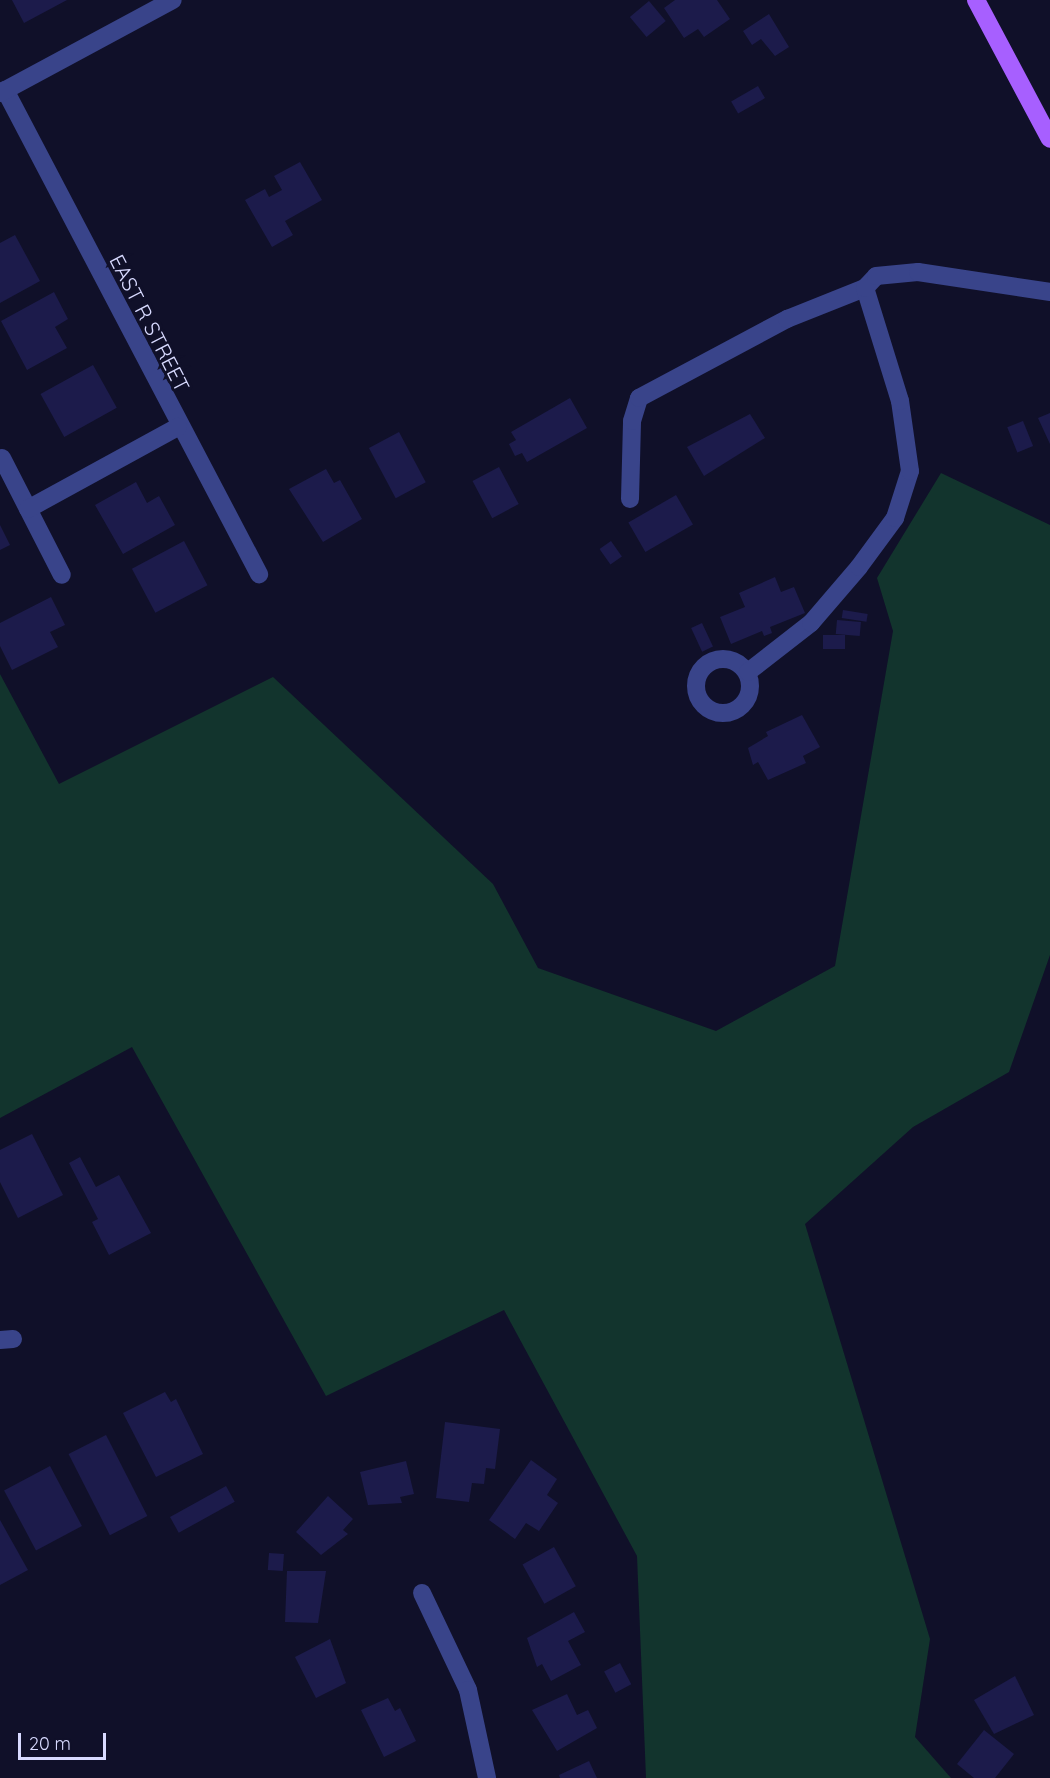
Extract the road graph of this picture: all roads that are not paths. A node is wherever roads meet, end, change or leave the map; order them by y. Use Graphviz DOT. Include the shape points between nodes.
graph roads {
  1 [pos="173,0"];
  2 [pos="975,0"];
  3 [pos="142,8"];
  4 [pos="3,92"];
  5 [pos="1050,139"];
  6 [pos="865,288"];
  7 [pos="1050,292"];
  8 [pos="178,427"];
  9 [pos="2,459"];
  10 [pos="630,499"];
  11 [pos="28,508"];
  12 [pos="259,573"];
  13 [pos="62,575"];
  14 [pos="748,672"];
  15 [pos="422,1593"];
  16 [pos="487,1778"];
  1 -- 3 [label="street"];
  2 -- 5 [label="main road"];
  3 -- 4 [label="street"];
  4 -- 8 [label="street, EAST R STREET"];
  6 -- 7 [label="street" via="876,276 918,272"];
  6 -- 10 [label="street" via="787,319 639,398 632,421"];
  6 -- 14 [label="street" via="900,401 910,471 895,518 859,567 811,623"];
  8 -- 11 [label="street"];
  8 -- 12 [label="street, EAST R STREET"];
  9 -- 11 [label="street"];
  11 -- 13 [label="street"];
  15 -- 16 [label="street" via="468,1690"];
}
